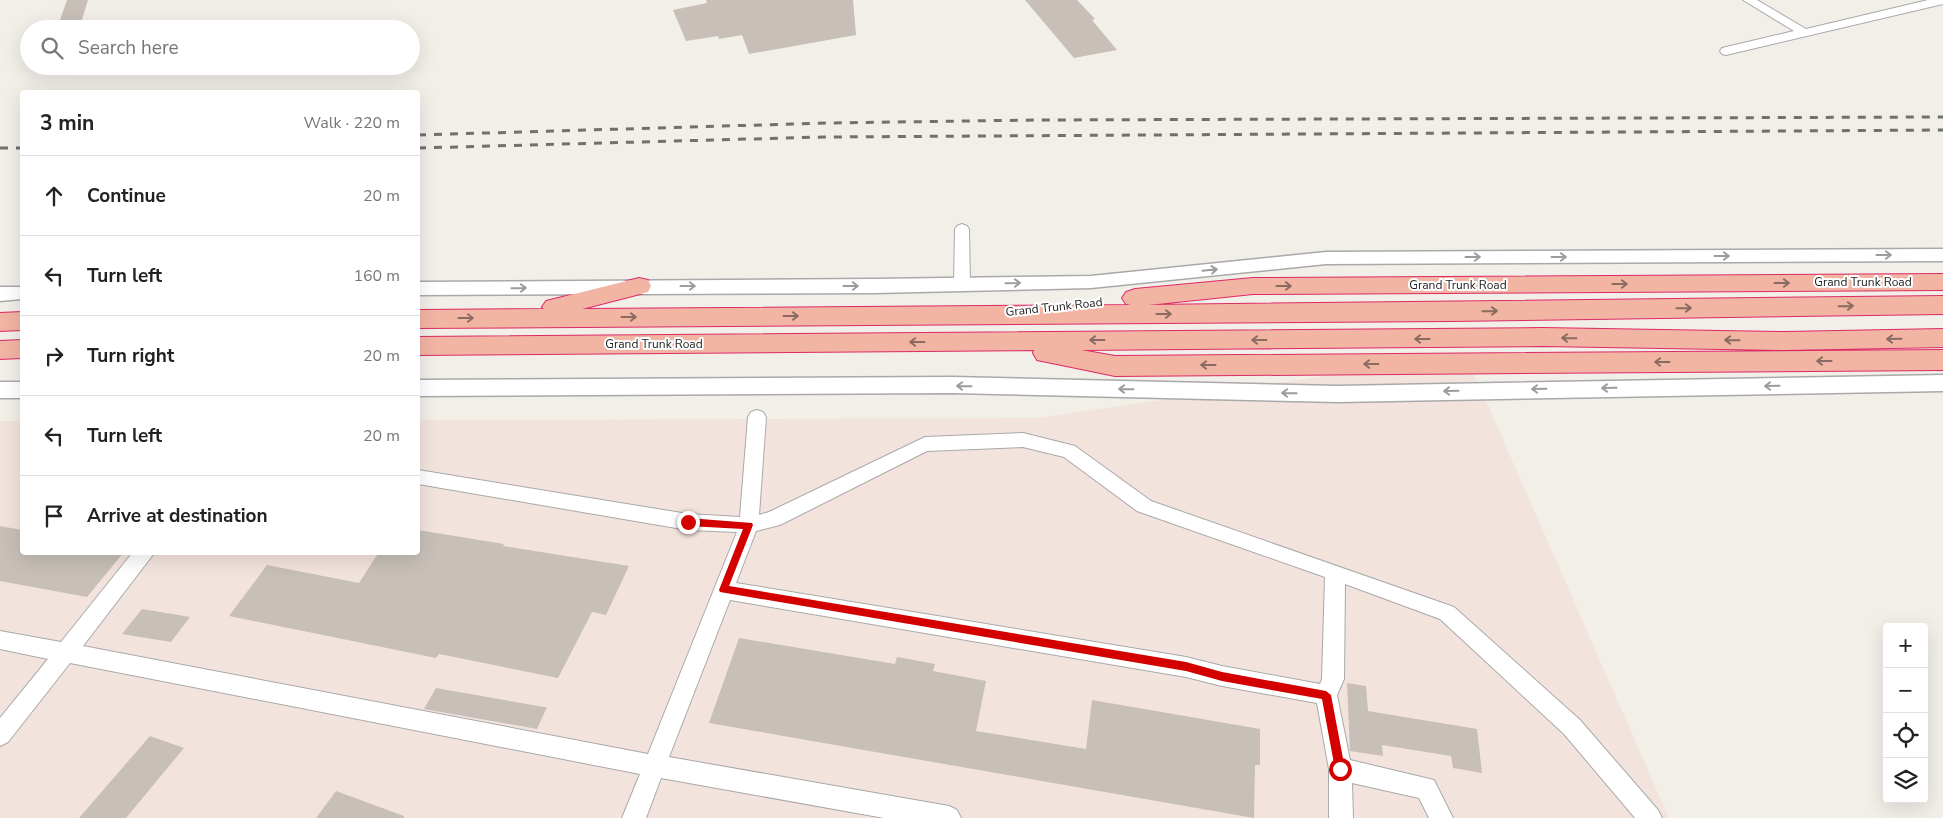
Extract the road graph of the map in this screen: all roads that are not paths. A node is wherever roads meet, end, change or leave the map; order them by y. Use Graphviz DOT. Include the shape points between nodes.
graph roads {
  1 [pos="1749,0"];
  2 [pos="1943,0"];
  3 [pos="1805,33"];
  4 [pos="1726,51"];
  5 [pos="962,230"];
  6 [pos="1943,255"];
  7 [pos="1943,282"];
  8 [pos="962,284"];
  9 [pos="639,286"];
  10 [pos="420,289"];
  11 [pos="0,294"];
  12 [pos="20,294"];
  13 [pos="1943,305"];
  14 [pos="974,315"];
  15 [pos="420,318"];
  16 [pos="510,318"];
  17 [pos="20,321"];
  18 [pos="0,322"];
  19 [pos="1943,338"];
  20 [pos="980,341"];
  21 [pos="420,346"];
  22 [pos="20,349"];
  23 [pos="0,350"];
  24 [pos="1943,360"];
  25 [pos="1943,383"];
  26 [pos="420,388"];
  27 [pos="0,390"];
  28 [pos="20,390"];
  29 [pos="757,417"];
  30 [pos="420,477"];
  31 [pos="748,525"];
  32 [pos="143,555"];
  33 [pos="1335,572"];
  34 [pos="723,590"];
  35 [pos="0,640"];
  36 [pos="66,652"];
  37 [pos="1326,695"];
  38 [pos="0,735"];
  39 [pos="655,766"];
  40 [pos="1340,769"];
  41 [pos="634,818"];
  42 [pos="949,818"];
  43 [pos="1342,818"];
  44 [pos="1441,818"];
  45 [pos="1650,818"];
  1 -- 3 [label="street"];
  2 -- 3 [label="street"];
  3 -- 4 [label="street"];
  5 -- 8 [label="street"];
  8 -- 6 [label="street, one-way" via="1091,282 1326,258"];
  14 -- 7 [label="highway, Grand Trunk Road, one-way" via="1253,286"];
  9 -- 8 [label="street, one-way"];
  10 -- 9 [label="street, one-way"];
  9 -- 16 [label="highway"];
  11 -- 12 [label="street"];
  14 -- 13 [label="highway, Grand Trunk Road, one-way"];
  16 -- 14 [label="highway, Grand Trunk Road, one-way"];
  15 -- 16 [label="highway, Grand Trunk Road, one-way"];
  17 -- 18 [label="highway"];
  19 -- 20 [label="highway, Grand Trunk Road, one-way" via="1785,341 1543,338"];
  20 -- 21 [label="highway, Grand Trunk Road, one-way"];
  24 -- 20 [label="highway, Grand Trunk Road, one-way" via="1116,366"];
  22 -- 23 [label="highway"];
  25 -- 26 [label="street, one-way" via="1338,394 952,385"];
  27 -- 28 [label="street"];
  29 -- 31 [label="street"];
  30 -- 31 [label="street" via="688,522"];
  31 -- 33 [label="street" via="773,520 925,444 1023,440 1068,451 1144,506"];
  31 -- 34 [label="street"];
  32 -- 36 [label="street"];
  33 -- 37 [label="street" via="1333,679"];
  33 -- 45 [label="street" via="1447,613 1572,727"];
  34 -- 37 [label="street" via="1186,667"];
  34 -- 39 [label="street"];
  35 -- 36 [label="street"];
  36 -- 38 [label="street"];
  36 -- 39 [label="street"];
  37 -- 40 [label="street"];
  39 -- 41 [label="street"];
  39 -- 42 [label="street"];
  40 -- 43 [label="street"];
  40 -- 44 [label="street" via="1426,788"];
}
